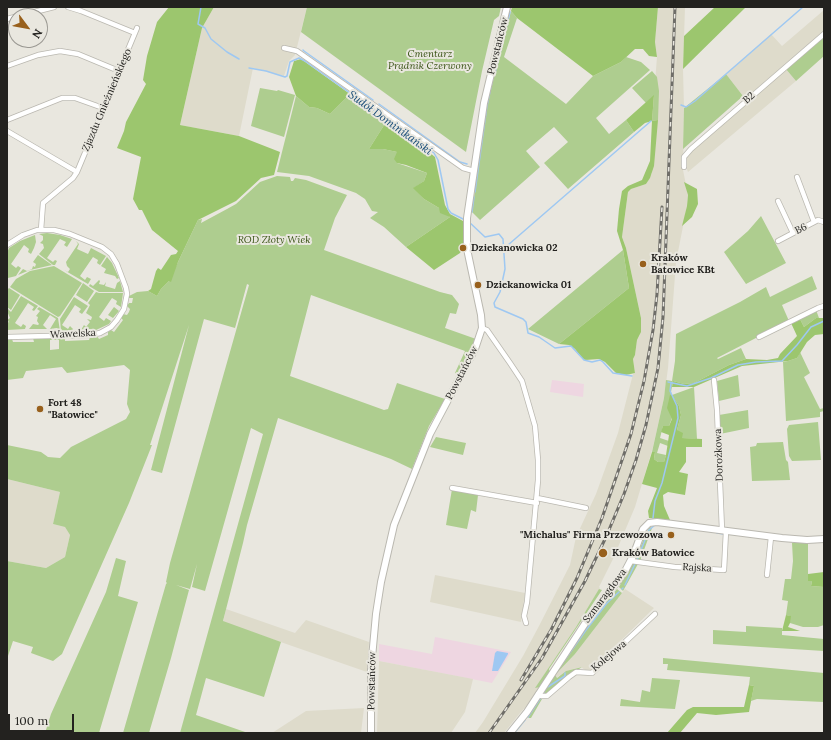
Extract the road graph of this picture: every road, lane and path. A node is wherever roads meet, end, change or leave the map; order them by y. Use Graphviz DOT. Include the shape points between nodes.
graph roads {
  1 [pos="54,7"];
  2 [pos="68,7"];
  3 [pos="507,7"];
  4 [pos="7,18"];
  5 [pos="824,34"];
  6 [pos="284,48"];
  7 [pos="7,66"];
  8 [pos="119,71"];
  9 [pos="103,108"];
  10 [pos="7,120"];
  11 [pos="7,131"];
  12 [pos="684,167"];
  13 [pos="474,171"];
  14 [pos="77,172"];
  15 [pos="797,177"];
  16 [pos="778,201"];
  17 [pos="814,222"];
  18 [pos="824,222"];
  19 [pos="41,230"];
  20 [pos="793,233"];
  21 [pos="778,241"];
  22 [pos="7,245"];
  23 [pos="824,306"];
  24 [pos="482,328"];
  25 [pos="7,337"];
  26 [pos="759,338"];
  27 [pos="714,380"];
  28 [pos="452,488"];
  29 [pos="477,490"];
  30 [pos="537,500"];
  31 [pos="525,501"];
  32 [pos="586,508"];
  33 [pos="724,531"];
  34 [pos="771,537"];
  35 [pos="824,539"];
  36 [pos="631,561"];
  37 [pos="767,575"];
  38 [pos="655,614"];
  39 [pos="526,623"];
  40 [pos="538,694"];
  41 [pos="371,733"];
  42 [pos="510,733"];
  1 -- 4 [label="street"];
  2 -- 8 [label="street, Zjazdu Gnieźnieńskiego" via="136,30"];
  3 -- 13 [label="street, Powstańców" via="484,103"];
  5 -- 12 [label="street, B2" via="691,148 684,157"];
  6 -- 13 [label="street" via="297,50 463,168"];
  7 -- 8 [label="street" via="38,55 60,51 78,54"];
  8 -- 9 [label="street, Zjazdu Gnieźnieńskiego"];
  9 -- 10 [label="street" via="75,98 62,98"];
  9 -- 14 [label="street, Zjazdu Gnieźnieńskiego"];
  11 -- 14 [label="street"];
  13 -- 24 [label="street, Powstańców" via="466,227 468,257"];
  14 -- 19 [label="street" via="43,203"];
  15 -- 17 [label="street"];
  16 -- 20 [label="street"];
  17 -- 18 [label="street, B6"];
  17 -- 20 [label="street, B6"];
  19 -- 22 [label="street, Wawelska" via="23,235"];
  19 -- 25 [label="street, Wawelska" via="61,231 102,247 111,254 126,288 124,309 114,323 100,333"];
  20 -- 21 [label="street, B6"];
  23 -- 26 [label="street"];
  24 -- 30 [label="street" via="486,329 524,385 535,426"];
  24 -- 41 [label="street, Powstańców" via="475,349 430,434 394,525 376,614 371,669"];
  27 -- 33 [label="street, Dorożkowa"];
  28 -- 31 [label="street"];
  29 -- 31 [label="street"];
  30 -- 31 [label="street"];
  30 -- 32 [label="street"];
  30 -- 39 [label="street" via="524,616"];
  33 -- 34 [label="street, Szmaragdowa"];
  33 -- 36 [label="street, Szmaragdowa" via="652,522 645,527"];
  33 -- 36 [label="street, Rajska" via="724,570"];
  34 -- 35 [label="street, Szmaragdowa"];
  34 -- 37 [label="street"];
  36 -- 40 [label="street, Szmaragdowa" via="615,586 584,624"];
  38 -- 40 [label="street, Kolejowa" via="592,673 576,672 547,696"];
  40 -- 42 [label="street, Szmaragdowa"];
}
